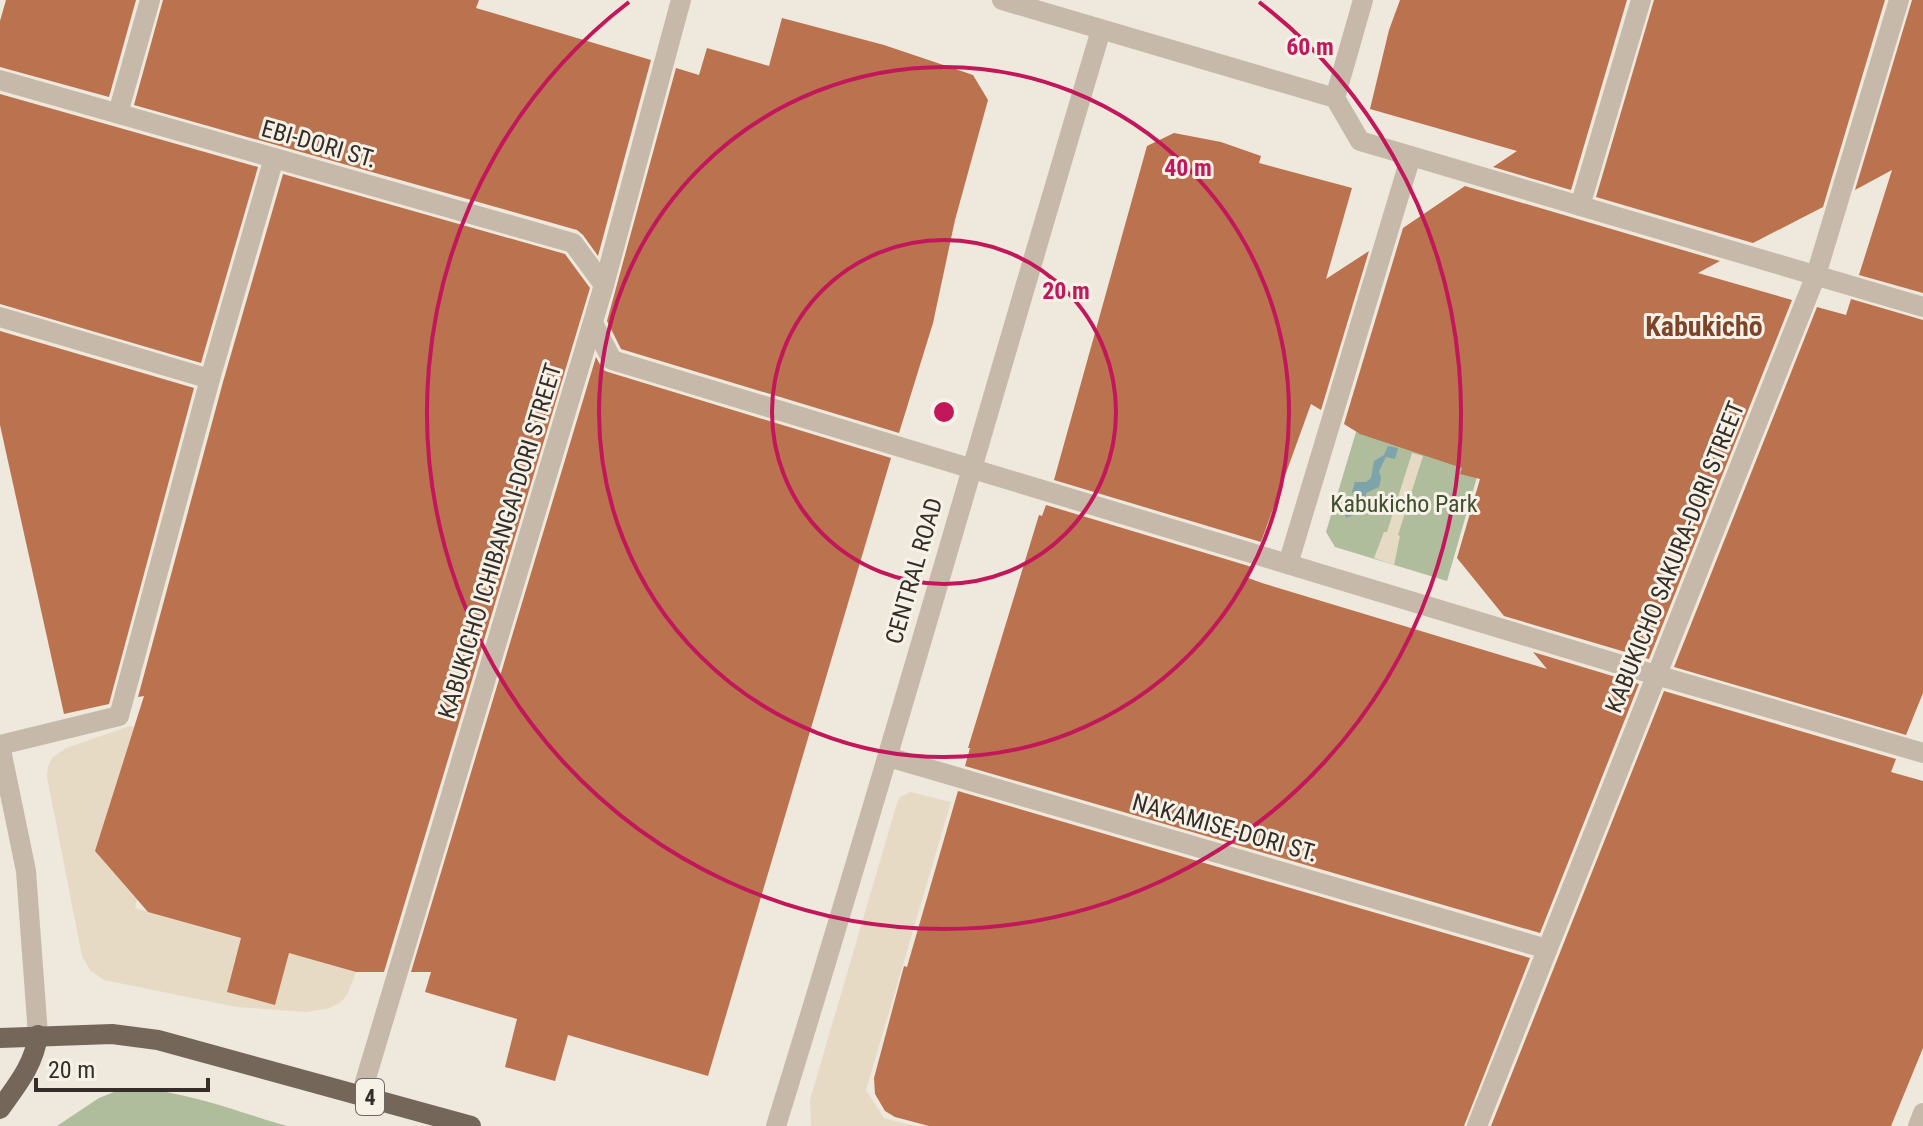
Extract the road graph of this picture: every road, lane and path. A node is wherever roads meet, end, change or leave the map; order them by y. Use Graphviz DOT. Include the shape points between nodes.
graph roads {
  1 [pos="150,0"];
  2 [pos="681,0"];
  3 [pos="1002,0"];
  4 [pos="1363,0"];
  5 [pos="1641,0"];
  6 [pos="1899,0"];
  7 [pos="1101,30"];
  8 [pos="0,80"];
  9 [pos="1335,98"];
  10 [pos="118,113"];
  11 [pos="1411,156"];
  12 [pos="274,158"];
  13 [pos="1580,206"];
  14 [pos="1816,275"];
  15 [pos="604,285"];
  16 [pos="1923,307"];
  17 [pos="0,317"];
  18 [pos="593,323"];
  19 [pos="210,379"];
  20 [pos="970,469"];
  21 [pos="1288,564"];
  22 [pos="1655,675"];
  23 [pos="0,745"];
  24 [pos="1923,753"];
  25 [pos="888,757"];
  26 [pos="1547,949"];
  27 [pos="38,1035"];
  28 [pos="0,1038"];
  29 [pos="361,1095"];
  30 [pos="0,1109"];
  31 [pos="1923,1113"];
  32 [pos="471,1126"];
  33 [pos="776,1126"];
  34 [pos="1477,1126"];
  35 [pos="1918,1126"];
  1 -- 10 [label="street"];
  2 -- 15 [label="street, KABUKICHO ICHIBANGAI-DORI STREET"];
  3 -- 7 [label="street"];
  4 -- 9 [label="street"];
  5 -- 13 [label="street"];
  6 -- 14 [label="street, KABUKICHO SAKURA-DORI STREET"];
  7 -- 9 [label="street"];
  7 -- 20 [label="street, CENTRAL ROAD"];
  8 -- 10 [label="street, EBI-DORI ST."];
  9 -- 11 [label="street" via="1360,141"];
  10 -- 12 [label="street, EBI-DORI ST."];
  11 -- 13 [label="street"];
  11 -- 21 [label="street"];
  12 -- 15 [label="street, EBI-DORI ST." via="573,243"];
  12 -- 19 [label="street"];
  13 -- 14 [label="street"];
  14 -- 16 [label="street"];
  14 -- 22 [label="street, KABUKICHO SAKURA-DORI STREET"];
  15 -- 18 [label="street, KABUKICHO ICHIBANGAI-DORI STREET"];
  17 -- 19 [label="street"];
  18 -- 20 [label="street" via="612,360"];
  18 -- 29 [label="street, KABUKICHO ICHIBANGAI-DORI STREET"];
  19 -- 23 [label="street" via="119,716"];
  20 -- 21 [label="street"];
  20 -- 25 [label="street, CENTRAL ROAD"];
  21 -- 22 [label="street"];
  22 -- 24 [label="street"];
  22 -- 26 [label="street, KABUKICHO SAKURA-DORI STREET"];
  23 -- 27 [label="street" via="26,871"];
  25 -- 26 [label="street, NAKAMISE-DORI ST."];
  25 -- 33 [label="street, CENTRAL ROAD"];
  26 -- 34 [label="street, KABUKICHO SAKURA-DORI STREET"];
  27 -- 28 [label="main road, 4"];
  27 -- 29 [label="main road, 4" via="112,1034 158,1040"];
  27 -- 30 [label="main road" via="28,1070"];
  29 -- 32 [label="main road, 4"];
  31 -- 35 [label="street"];
}
